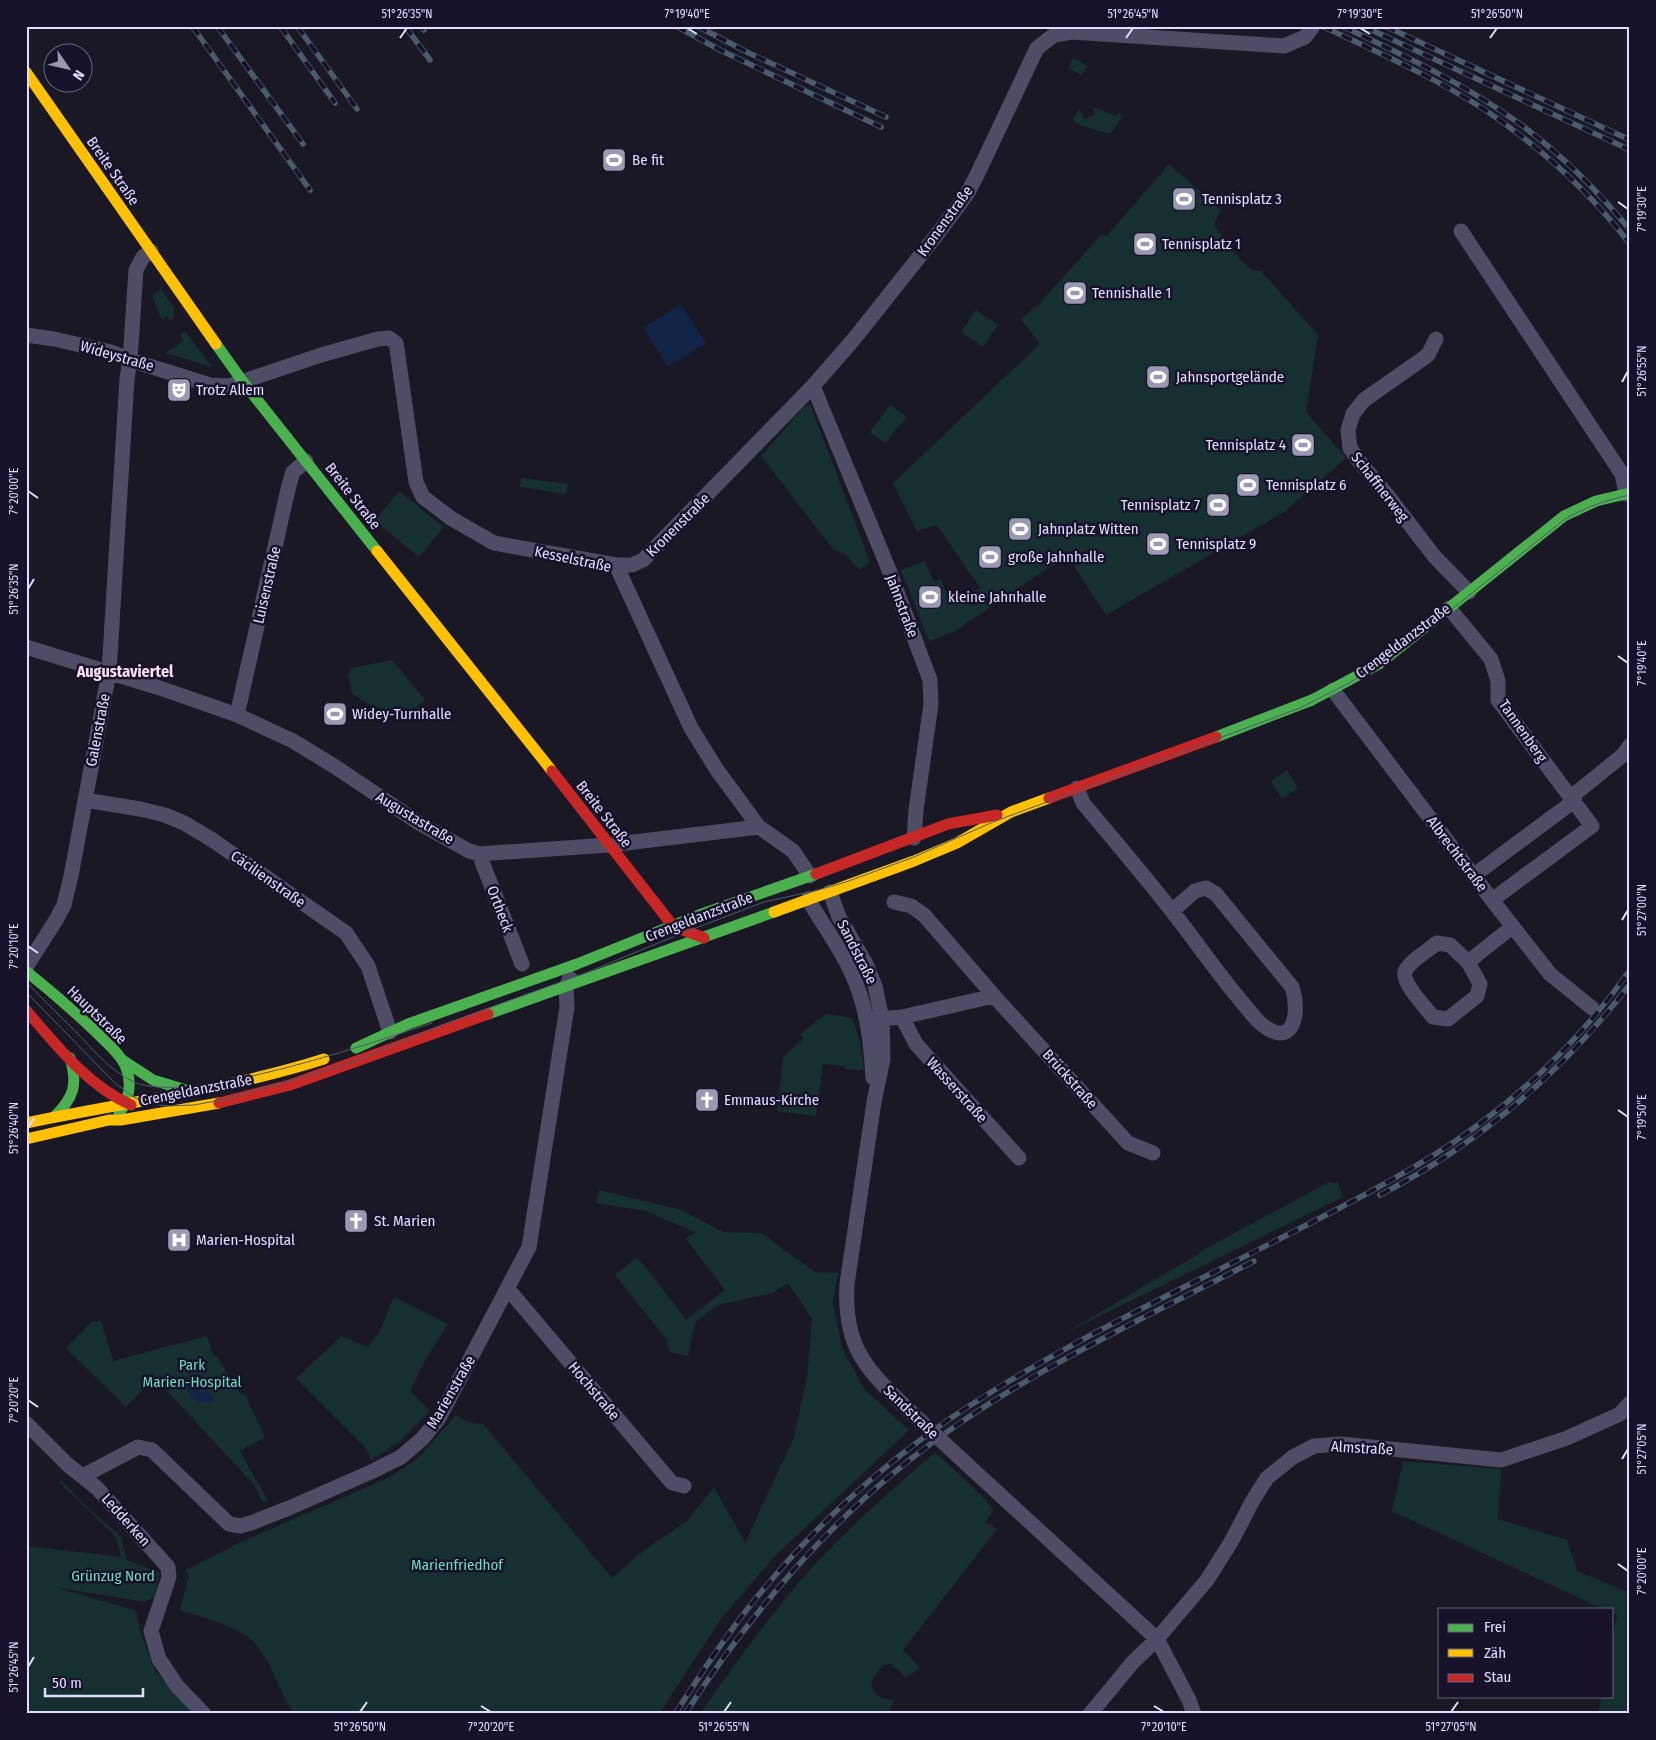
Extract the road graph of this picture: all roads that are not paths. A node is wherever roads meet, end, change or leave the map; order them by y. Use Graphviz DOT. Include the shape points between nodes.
graph roads {
  1 [pos="1312,28"];
  2 [pos="28,78"];
  3 [pos="1461,231"];
  4 [pos="151,251"];
  5 [pos="26,335"];
  6 [pos="378,339"];
  7 [pos="1436,339"];
  8 [pos="130,360"];
  9 [pos="244,382"];
  10 [pos="812,386"];
  11 [pos="306,462"];
  12 [pos="1628,494"];
  13 [pos="616,565"];
  14 [pos="1469,592"];
  15 [pos="1449,608"];
  16 [pos="26,647"];
  17 [pos="108,672"];
  18 [pos="1333,690"];
  19 [pos="237,714"];
  20 [pos="1630,745"];
  21 [pos="1077,788"];
  22 [pos="85,800"];
  23 [pos="1574,801"];
  24 [pos="1011,812"];
  25 [pos="759,827"];
  26 [pos="914,838"];
  27 [pos="609,845"];
  28 [pos="479,854"];
  29 [pos="914,861"];
  30 [pos="810,876"];
  31 [pos="1473,876"];
  32 [pos="830,892"];
  33 [pos="808,899"];
  34 [pos="1492,900"];
  35 [pos="894,902"];
  36 [pos="1172,911"];
  37 [pos="673,926"];
  38 [pos="1512,927"];
  39 [pos="704,938"];
  40 [pos="1468,962"];
  41 [pos="522,964"];
  42 [pos="577,964"];
  43 [pos="26,969"];
  44 [pos="566,987"];
  45 [pos="994,996"];
  46 [pos="1592,1008"];
  47 [pos="26,1010"];
  48 [pos="902,1018"];
  49 [pos="882,1019"];
  50 [pos="867,1020"];
  51 [pos="390,1032"];
  52 [pos="398,1045"];
  53 [pos="70,1058"];
  54 [pos="124,1061"];
  55 [pos="195,1090"];
  56 [pos="874,1102"];
  57 [pos="127,1103"];
  58 [pos="195,1107"];
  59 [pos="154,1112"];
  60 [pos="54,1117"];
  61 [pos="109,1120"];
  62 [pos="26,1123"];
  63 [pos="26,1139"];
  64 [pos="1153,1152"];
  65 [pos="1019,1158"];
  66 [pos="508,1289"];
  67 [pos="1630,1403"];
  68 [pos="26,1423"];
  69 [pos="83,1476"];
  70 [pos="684,1486"];
  71 [pos="1156,1639"];
  72 [pos="204,1714"];
  73 [pos="1090,1714"];
  74 [pos="1194,1714"];
  1 -- 10 [label="street, Kronenstraße" via="1305,38 1284,46 1072,32 1054,35 1037,48 1028,63 967,194 854,339"];
  2 -- 4 [label="main road, Breite Straße"];
  3 -- 12 [label="street, Crengeldanzstraße" via="1622,474"];
  4 -- 8 [label="street, Galenstraße" via="143,257 136,270"];
  4 -- 9 [label="main road, Breite Straße"];
  5 -- 8 [label="street, Wideystraße" via="111,352"];
  6 -- 9 [label="street, Wideystraße"];
  6 -- 13 [label="street, Kesselstraße" via="389,338 396,344 416,482 423,497 452,519 494,543"];
  7 -- 14 [label="street, Schaffnerweg" via="1428,355 1364,400 1353,414 1348,430 1350,448 1434,556"];
  8 -- 9 [label="street, Wideystraße" via="210,385 229,386"];
  8 -- 17 [label="street, Galenstraße"];
  9 -- 11 [label="main road, Breite Straße"];
  10 -- 13 [label="street, Kronenstraße" via="643,560"];
  10 -- 26 [label="street, Jahnstraße" via="887,565 930,680 931,704"];
  11 -- 19 [label="street, Luisenstraße" via="293,472 289,485"];
  11 -- 27 [label="main road, Breite Straße"];
  12 -- 14 [label="main road, Crengeldanzstraße" via="1592,501 1564,516"];
  13 -- 25 [label="street, Kesselstraße" via="690,728"];
  14 -- 15 [label="main road, Crengeldanzstraße"];
  15 -- 18 [label="main road, Crengeldanzstraße" via="1379,664"];
  15 -- 23 [label="street, Tannenberg" via="1491,659 1498,681 1498,700"];
  16 -- 17 [label="street, Augustastraße"];
  17 -- 19 [label="street, Augustastraße"];
  17 -- 22 [label="street, Galenstraße"];
  18 -- 21 [label="main road, Crengeldanzstraße" via="1273,716"];
  18 -- 31 [label="street, Albrechtstraße"];
  19 -- 28 [label="street, Augustastraße" via="293,741 419,823"];
  20 -- 23 [label="street" via="1623,755 1576,792"];
  21 -- 24 [label="main road, Crengeldanzstraße"];
  21 -- 36 [label="street" via="1083,803"];
  22 -- 43 [label="street, Galenstraße" via="64,905"];
  22 -- 51 [label="street, Cäcilienstraße" via="140,809 184,823 211,838 346,934 368,966"];
  23 -- 31 [label="street"];
  23 -- 34 [label="street, Tannenberg" via="1592,826"];
  24 -- 26 [label="main road, Crengeldanzstraße" via="948,824"];
  24 -- 29 [label="main road, Crengeldanzstraße" via="957,843"];
  25 -- 27 [label="street, Augustastraße"];
  25 -- 30 [label="street" via="792,850"];
  26 -- 29 [label="main road"];
  26 -- 30 [label="main road, Crengeldanzstraße"];
  27 -- 28 [label="street, Augustastraße"];
  27 -- 37 [label="main road, Breite Straße"];
  28 -- 41 [label="street, Ortheck"];
  29 -- 32 [label="main road, Crengeldanzstraße"];
  30 -- 32 [label="main road"];
  30 -- 33 [label="main road"];
  30 -- 37 [label="main road, Crengeldanzstraße"];
  31 -- 34 [label="street, Albrechtstraße"];
  32 -- 33 [label="main road, Crengeldanzstraße"];
  32 -- 49 [label="street, Sandstraße" via="839,917 876,986"];
  33 -- 39 [label="main road, Crengeldanzstraße"];
  33 -- 50 [label="street, Sandstraße" via="851,972"];
  34 -- 38 [label="street, Albrechtstraße"];
  35 -- 45 [label="street, Brückstraße" via="911,906 924,915"];
  36 -- 36 [label="street" via="1259,1022 1274,1032 1282,1034 1288,1031 1297,1008 1292,987 1216,894 1206,888 1195,891"];
  37 -- 39 [label="main road"];
  37 -- 42 [label="main road, Crengeldanzstraße"];
  38 -- 40 [label="street"];
  38 -- 46 [label="street, Albrechtstraße" via="1550,974"];
  39 -- 44 [label="main road, Crengeldanzstraße"];
  40 -- 40 [label="street" via="1450,945 1437,944 1412,963 1405,972 1405,982 1433,1017 1448,1019 1477,996 1480,984"];
  42 -- 44 [label="street, Marienstraße"];
  42 -- 51 [label="main road, Crengeldanzstraße"];
  43 -- 54 [label="main road, Hauptstraße"];
  44 -- 52 [label="main road, Crengeldanzstraße"];
  44 -- 66 [label="street, Marienstraße" via="567,1007 529,1247"];
  45 -- 48 [label="street"];
  45 -- 64 [label="street, Brückstraße" via="1128,1143"];
  47 -- 53 [label="main road"];
  48 -- 49 [label="street"];
  48 -- 65 [label="street, Wasserstraße" via="916,1044"];
  49 -- 50 [label="street"];
  49 -- 56 [label="street, Sandstraße" via="883,1059"];
  50 -- 56 [label="street, Sandstraße"];
  51 -- 52 [label="main road"];
  51 -- 55 [label="main road, Crengeldanzstraße" via="290,1070"];
  52 -- 58 [label="main road, Crengeldanzstraße" via="290,1085"];
  53 -- 57 [label="main road" via="96,1084"];
  53 -- 60 [label="main road" via="74,1076 72,1095 68,1104"];
  54 -- 55 [label="main road" via="157,1083"];
  54 -- 57 [label="main road, Hauptstraße" via="129,1079"];
  55 -- 57 [label="main road, Crengeldanzstraße"];
  55 -- 58 [label="main road"];
  56 -- 71 [label="street, Sandstraße, bridge" via="847,1284 846,1313 856,1348 876,1379"];
  57 -- 59 [label="main road, Crengeldanzstraße"];
  57 -- 60 [label="main road"];
  57 -- 61 [label="main road"];
  58 -- 59 [label="main road, Crengeldanzstraße"];
  59 -- 61 [label="main road"];
  60 -- 62 [label="main road"];
  61 -- 63 [label="main road"];
  66 -- 69 [label="street, Marienstraße" via="439,1418 423,1438 400,1457 371,1472 240,1526 229,1524 152,1450 138,1447"];
  66 -- 70 [label="street, Hochstraße" via="672,1483"];
  67 -- 71 [label="street, Almstraße" via="1620,1414 1567,1438 1501,1460 1341,1444 1314,1446 1293,1456 1267,1478 1207,1580"];
  68 -- 69 [label="street, Ledderken"];
  69 -- 72 [label="street, Ledderken" via="168,1567 169,1577 151,1631 159,1659 177,1686"];
  71 -- 73 [label="street, Almstraße"];
  71 -- 74 [label="street, Sandstraße"];
}
